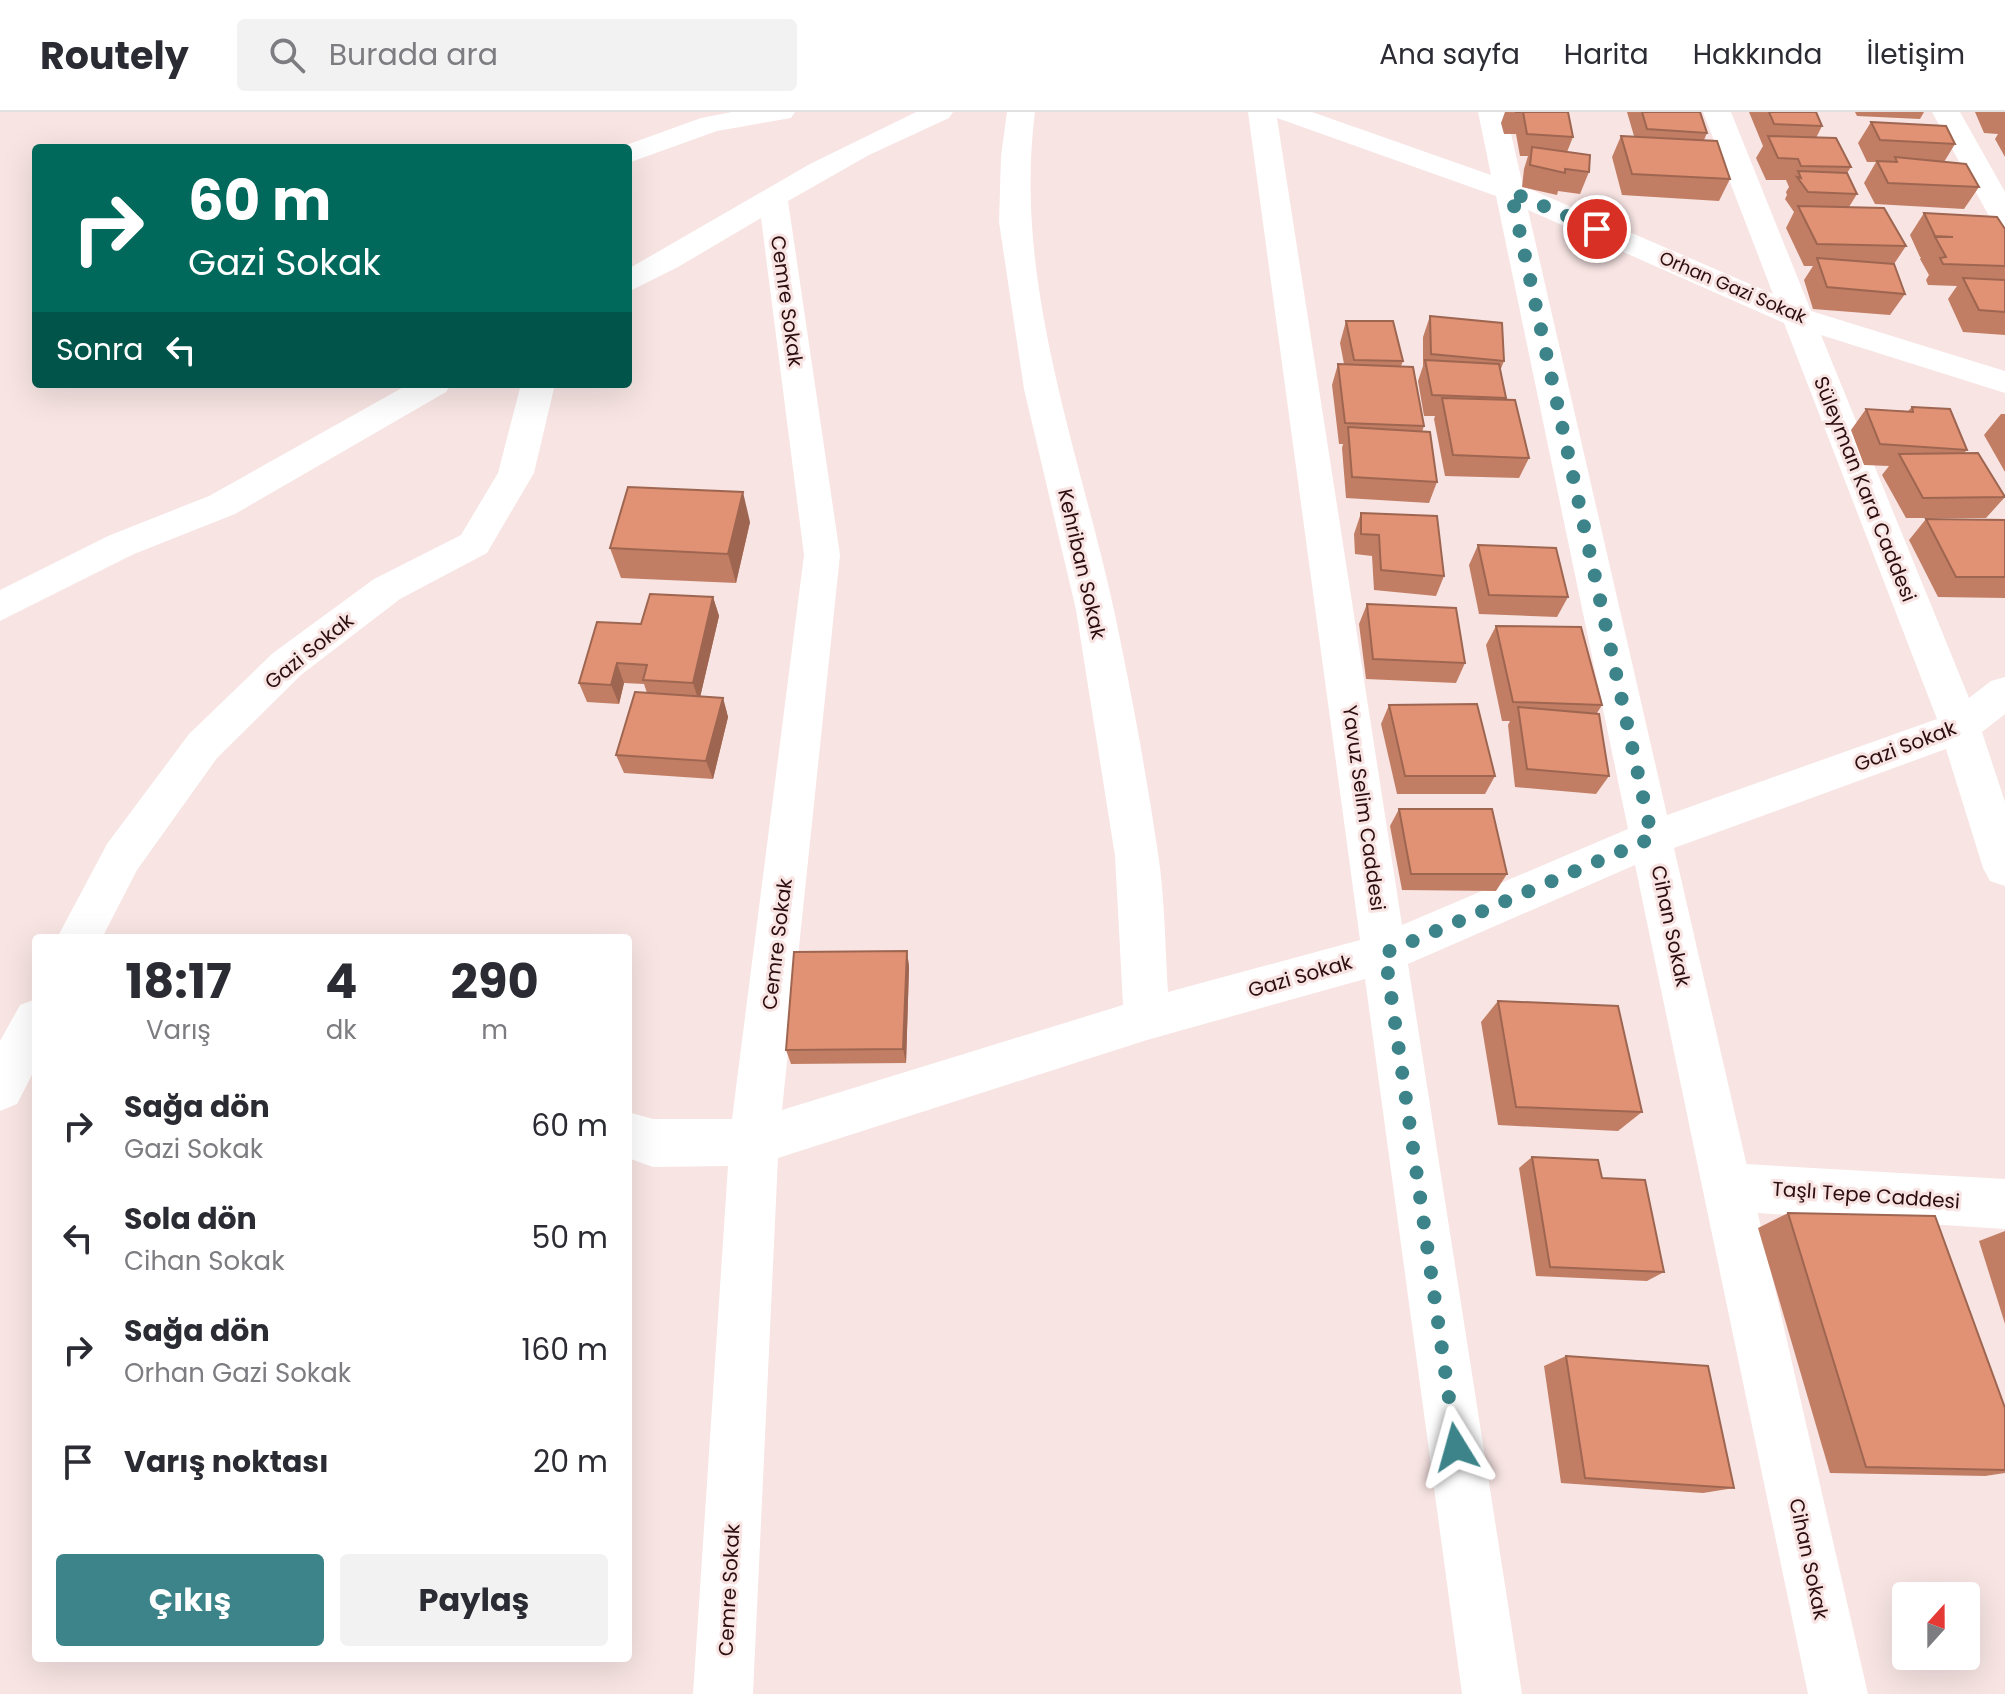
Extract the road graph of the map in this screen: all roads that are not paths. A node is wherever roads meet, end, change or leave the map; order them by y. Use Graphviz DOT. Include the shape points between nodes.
graph roads {
  1 [pos="781,112"];
  2 [pos="939,112"];
  3 [pos="1021,112"];
  4 [pos="1262,112"];
  5 [pos="1286,112"];
  6 [pos="1492,112"];
  7 [pos="1717,112"];
  8 [pos="1946,112"];
  9 [pos="632,153"];
  10 [pos="1511,192"];
  11 [pos="773,198"];
  12 [pos="2005,218"];
  13 [pos="632,280"];
  14 [pos="1798,317"];
  15 [pos="2005,382"];
  16 [pos="427,388"];
  17 [pos="537,388"];
  18 [pos="0,607"];
  19 [pos="2005,692"];
  20 [pos="1960,727"];
  21 [pos="1652,838"];
  22 [pos="2005,868"];
  23 [pos="81,934"];
  24 [pos="1385,953"];
  25 [pos="1147,1019"];
  26 [pos="32,1028"];
  27 [pos="0,1088"];
  28 [pos="632,1136"];
  29 [pos="754,1142"];
  30 [pos="1728,1187"];
  31 [pos="2005,1204"];
  32 [pos="723,1694"];
  33 [pos="1492,1694"];
  34 [pos="1838,1694"];
  1 -- 9 [label="street" via="711,124"];
  2 -- 11 [label="street" via="888,132"];
  3 -- 25 [label="street, Kehriban Sokak" via="1014,222 1041,389 1095,610 1137,856"];
  4 -- 24 [label="street, Yavuz Selim Caddesi"];
  5 -- 10 [label="street, Orhan Gazi Sokak"];
  6 -- 10 [label="street, Cihan Sokak"];
  7 -- 14 [label="street, Süleyman Kara Caddesi"];
  8 -- 12 [label="street"];
  10 -- 14 [label="street, Orhan Gazi Sokak"];
  10 -- 21 [label="street, Cihan Sokak"];
  11 -- 13 [label="street"];
  11 -- 29 [label="street, Cemre Sokak" via="822,555"];
  14 -- 15 [label="street, Orhan Gazi Sokak"];
  14 -- 20 [label="street, Süleyman Kara Caddesi"];
  16 -- 18 [label="street" via="222,505 121,545"];
  17 -- 23 [label="street, Gazi Sokak" via="516,473 474,544 387,589 287,664 203,746 122,857"];
  19 -- 20 [label="street, Gazi Sokak"];
  20 -- 21 [label="street, Gazi Sokak"];
  20 -- 22 [label="street, Süleyman Kara Caddesi"];
  21 -- 24 [label="street, Gazi Sokak"];
  21 -- 30 [label="street, Cihan Sokak"];
  24 -- 25 [label="street, Gazi Sokak"];
  24 -- 33 [label="street, Yavuz Selim Caddesi"];
  25 -- 29 [label="street, Gazi Sokak"];
  26 -- 27 [label="street"];
  28 -- 29 [label="street, Gazi Sokak" via="653,1143"];
  29 -- 32 [label="street, Cemre Sokak"];
  30 -- 31 [label="street, Taşlı Tepe Caddesi"];
  30 -- 34 [label="street, Cihan Sokak"];
}
